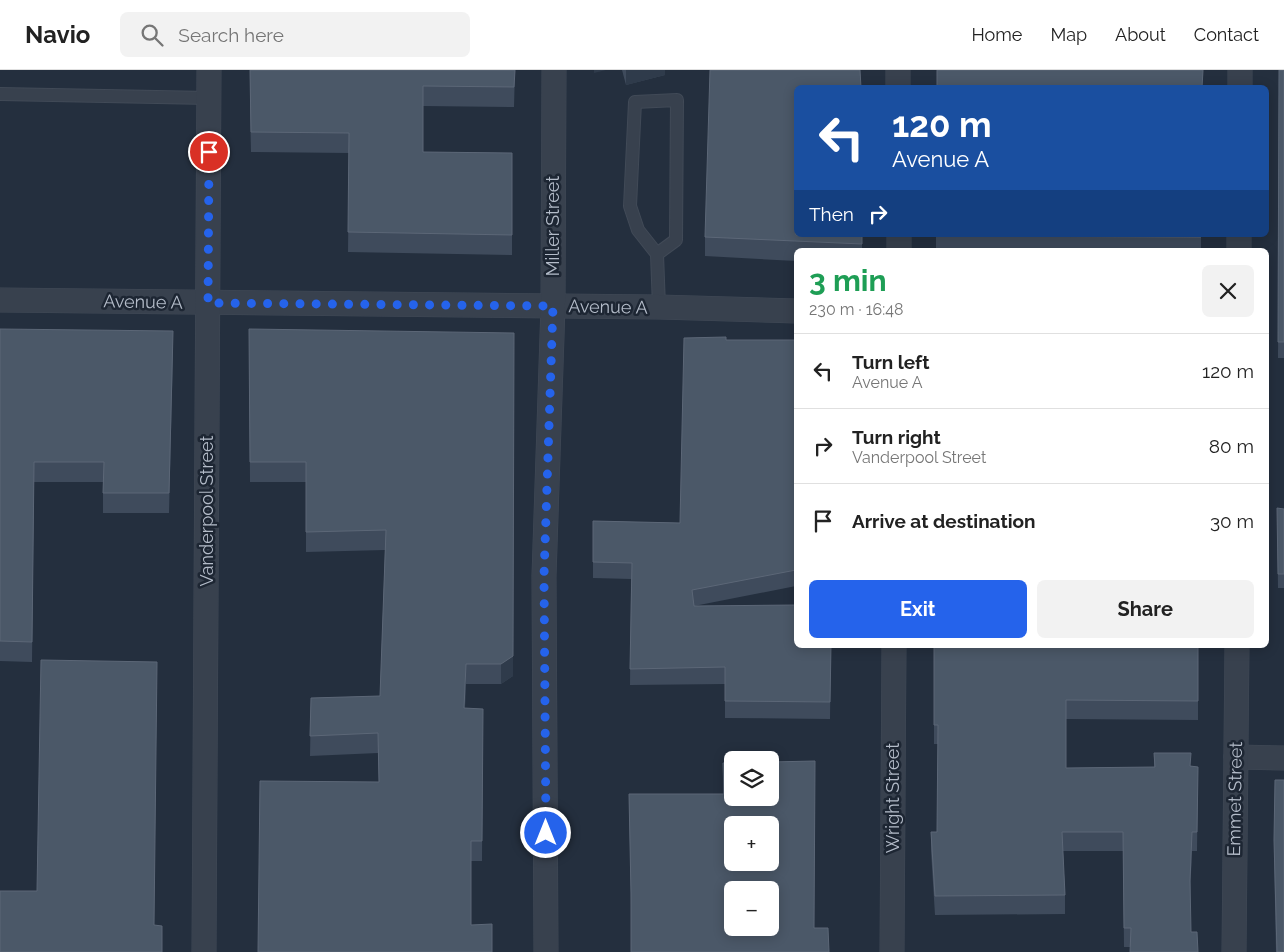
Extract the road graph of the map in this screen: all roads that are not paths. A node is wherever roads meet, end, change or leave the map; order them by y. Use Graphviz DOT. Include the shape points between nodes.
graph roads {
  1 [pos="209,70"];
  2 [pos="554,70"];
  3 [pos="898,70"];
  4 [pos="1240,70"];
  5 [pos="898,85"];
  6 [pos="1240,85"];
  7 [pos="0,94"];
  8 [pos="209,98"];
  9 [pos="657,254"];
  10 [pos="0,300"];
  11 [pos="208,303"];
  12 [pos="553,306"];
  13 [pos="659,307"];
  14 [pos="794,311"];
  15 [pos="894,648"];
  16 [pos="1236,648"];
  17 [pos="1236,757"];
  18 [pos="1284,758"];
  19 [pos="204,952"];
  20 [pos="546,952"];
  21 [pos="892,952"];
  22 [pos="1234,952"];
  1 -- 8 [label="street, Vanderpool Street"];
  2 -- 12 [label="street, Miller Street"];
  3 -- 5 [label="street"];
  4 -- 6 [label="street"];
  7 -- 8 [label="lane"];
  8 -- 11 [label="street, Vanderpool Street"];
  9 -- 9 [label="lane" via="638,230 630,206 634,102 676,100 676,240"];
  9 -- 13 [label="lane"];
  10 -- 11 [label="street, Avenue A"];
  11 -- 12 [label="street, Avenue A"];
  11 -- 19 [label="street, Vanderpool Street"];
  12 -- 13 [label="street, Avenue A"];
  12 -- 20 [label="street, Miller Street" via="544,576"];
  13 -- 14 [label="street, Avenue A"];
  15 -- 21 [label="street, Wright Street"];
  16 -- 17 [label="street, Emmet Street"];
  17 -- 18 [label="street"];
  17 -- 22 [label="street, Emmet Street"];
}
